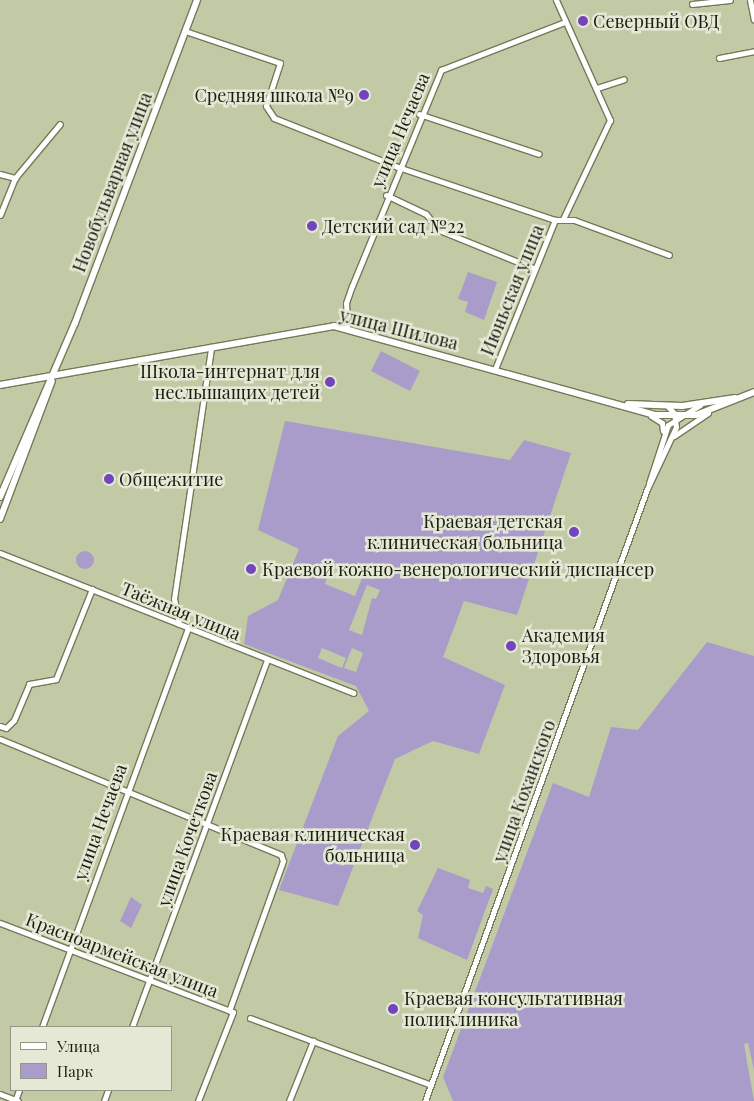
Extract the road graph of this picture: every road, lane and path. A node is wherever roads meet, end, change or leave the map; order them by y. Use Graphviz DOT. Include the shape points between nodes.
graph roads {
  1 [pos="197,0"];
  2 [pos="556,0"];
  3 [pos="730,0"];
  4 [pos="750,0"];
  5 [pos="692,4"];
  6 [pos="754,20"];
  7 [pos="565,22"];
  8 [pos="185,31"];
  9 [pos="754,51"];
  10 [pos="719,58"];
  11 [pos="624,79"];
  12 [pos="597,88"];
  13 [pos="419,114"];
  14 [pos="60,124"];
  15 [pos="539,154"];
  16 [pos="398,167"];
  17 [pos="0,174"];
  18 [pos="15,178"];
  19 [pos="386,195"];
  20 [pos="0,215"];
  21 [pos="563,219"];
  22 [pos="555,220"];
  23 [pos="669,256"];
  24 [pos="533,268"];
  25 [pos="347,328"];
  26 [pos="211,347"];
  27 [pos="495,369"];
  28 [pos="53,374"];
  29 [pos="0,385"];
  30 [pos="754,392"];
  31 [pos="743,396"];
  32 [pos="710,402"];
  33 [pos="622,404"];
  34 [pos="668,407"];
  35 [pos="712,411"];
  36 [pos="642,412"];
  37 [pos="675,417"];
  38 [pos="663,435"];
  39 [pos="670,441"];
  40 [pos="648,489"];
  41 [pos="0,497"];
  42 [pos="0,519"];
  43 [pos="0,553"];
  44 [pos="92,589"];
  45 [pos="179,624"];
  46 [pos="188,627"];
  47 [pos="267,661"];
  48 [pos="353,693"];
  49 [pos="0,726"];
  50 [pos="0,739"];
  51 [pos="126,789"];
  52 [pos="207,824"];
  53 [pos="0,923"];
  54 [pos="68,948"];
  55 [pos="149,980"];
  56 [pos="231,1011"];
  57 [pos="250,1018"];
  58 [pos="42,1026"];
  59 [pos="132,1026"];
  60 [pos="313,1041"];
  61 [pos="431,1085"];
  62 [pos="0,1094"];
  63 [pos="16,1101"];
  64 [pos="198,1101"];
  65 [pos="289,1101"];
  66 [pos="425,1101"];
  1 -- 8 [label="main road, Новобульварная улица"];
  2 -- 7 [label="street"];
  3 -- 5 [label="street"];
  4 -- 6 [label="street"];
  7 -- 12 [label="street"];
  7 -- 13 [label="street, улица Нечаева" via="447,66 436,77"];
  8 -- 16 [label="street, Июньская улица" via="280,63 266,106 268,114"];
  8 -- 28 [label="main road, Новобульварная улица"];
  9 -- 10 [label="street"];
  11 -- 12 [label="street"];
  12 -- 21 [label="street" via="610,120"];
  13 -- 15 [label="street"];
  13 -- 16 [label="street, улица Нечаева"];
  14 -- 18 [label="street"];
  16 -- 19 [label="street, улица Нечаева"];
  16 -- 22 [label="street, Июньская улица"];
  17 -- 18 [label="street"];
  18 -- 20 [label="street"];
  19 -- 24 [label="street" via="426,214 439,230"];
  19 -- 25 [label="street, улица Нечаева" via="346,303"];
  21 -- 22 [label="street, Июньская улица"];
  21 -- 23 [label="street, Июньская улица"];
  22 -- 24 [label="street, Июньская улица"];
  24 -- 27 [label="street, Июньская улица"];
  25 -- 26 [label="main road, улица Шилова" via="314,328"];
  25 -- 27 [label="main road, улица Шилова"];
  26 -- 28 [label="main road, улица Шилова"];
  26 -- 45 [label="street" via="174,599"];
  27 -- 33 [label="main road, улица Шилова"];
  28 -- 29 [label="main road, улица Шилова"];
  28 -- 41 [label="main road, Новобульварная улица"];
  28 -- 42 [label="main road, Новобульварная улица"];
  30 -- 31 [label="main road, улица Шилова"];
  31 -- 32 [label="main road"];
  31 -- 35 [label="main road, улица Шилова"];
  32 -- 34 [label="main road"];
  32 -- 37 [label="street"];
  33 -- 34 [label="main road"];
  33 -- 36 [label="main road, улица Шилова"];
  34 -- 37 [label="street"];
  35 -- 37 [label="main road, улица Шилова"];
  35 -- 39 [label="street" via="691,422"];
  36 -- 37 [label="main road, улица Шилова"];
  36 -- 38 [label="street" via="662,423"];
  37 -- 38 [label="street"];
  37 -- 39 [label="street"];
  38 -- 40 [label="street"];
  39 -- 40 [label="street"];
  40 -- 61 [label="street, улица Коханского"];
  43 -- 44 [label="street, Таёжная улица"];
  44 -- 45 [label="street, Таёжная улица"];
  44 -- 49 [label="street" via="56,679 29,684 14,720 6,728"];
  45 -- 46 [label="street, Таёжная улица"];
  46 -- 47 [label="street, Таёжная улица"];
  46 -- 51 [label="street, улица Нечаева"];
  47 -- 48 [label="street, Таёжная улица"];
  47 -- 52 [label="street, улица Кочеткова"];
  50 -- 51 [label="street"];
  51 -- 52 [label="street"];
  51 -- 54 [label="street, улица Нечаева"];
  52 -- 55 [label="street, улица Кочеткова"];
  52 -- 56 [label="street" via="277,852 283,862"];
  53 -- 54 [label="street, Красноармейская улица"];
  54 -- 55 [label="street, Красноармейская улица"];
  54 -- 58 [label="street, улица Нечаева"];
  55 -- 56 [label="street, Красноармейская улица"];
  55 -- 59 [label="street, улица Кочеткова"];
  56 -- 64 [label="street"];
  57 -- 60 [label="street"];
  60 -- 61 [label="street"];
  60 -- 65 [label="street"];
  61 -- 66 [label="street, улица Коханского"];
  62 -- 63 [label="street"];
}
